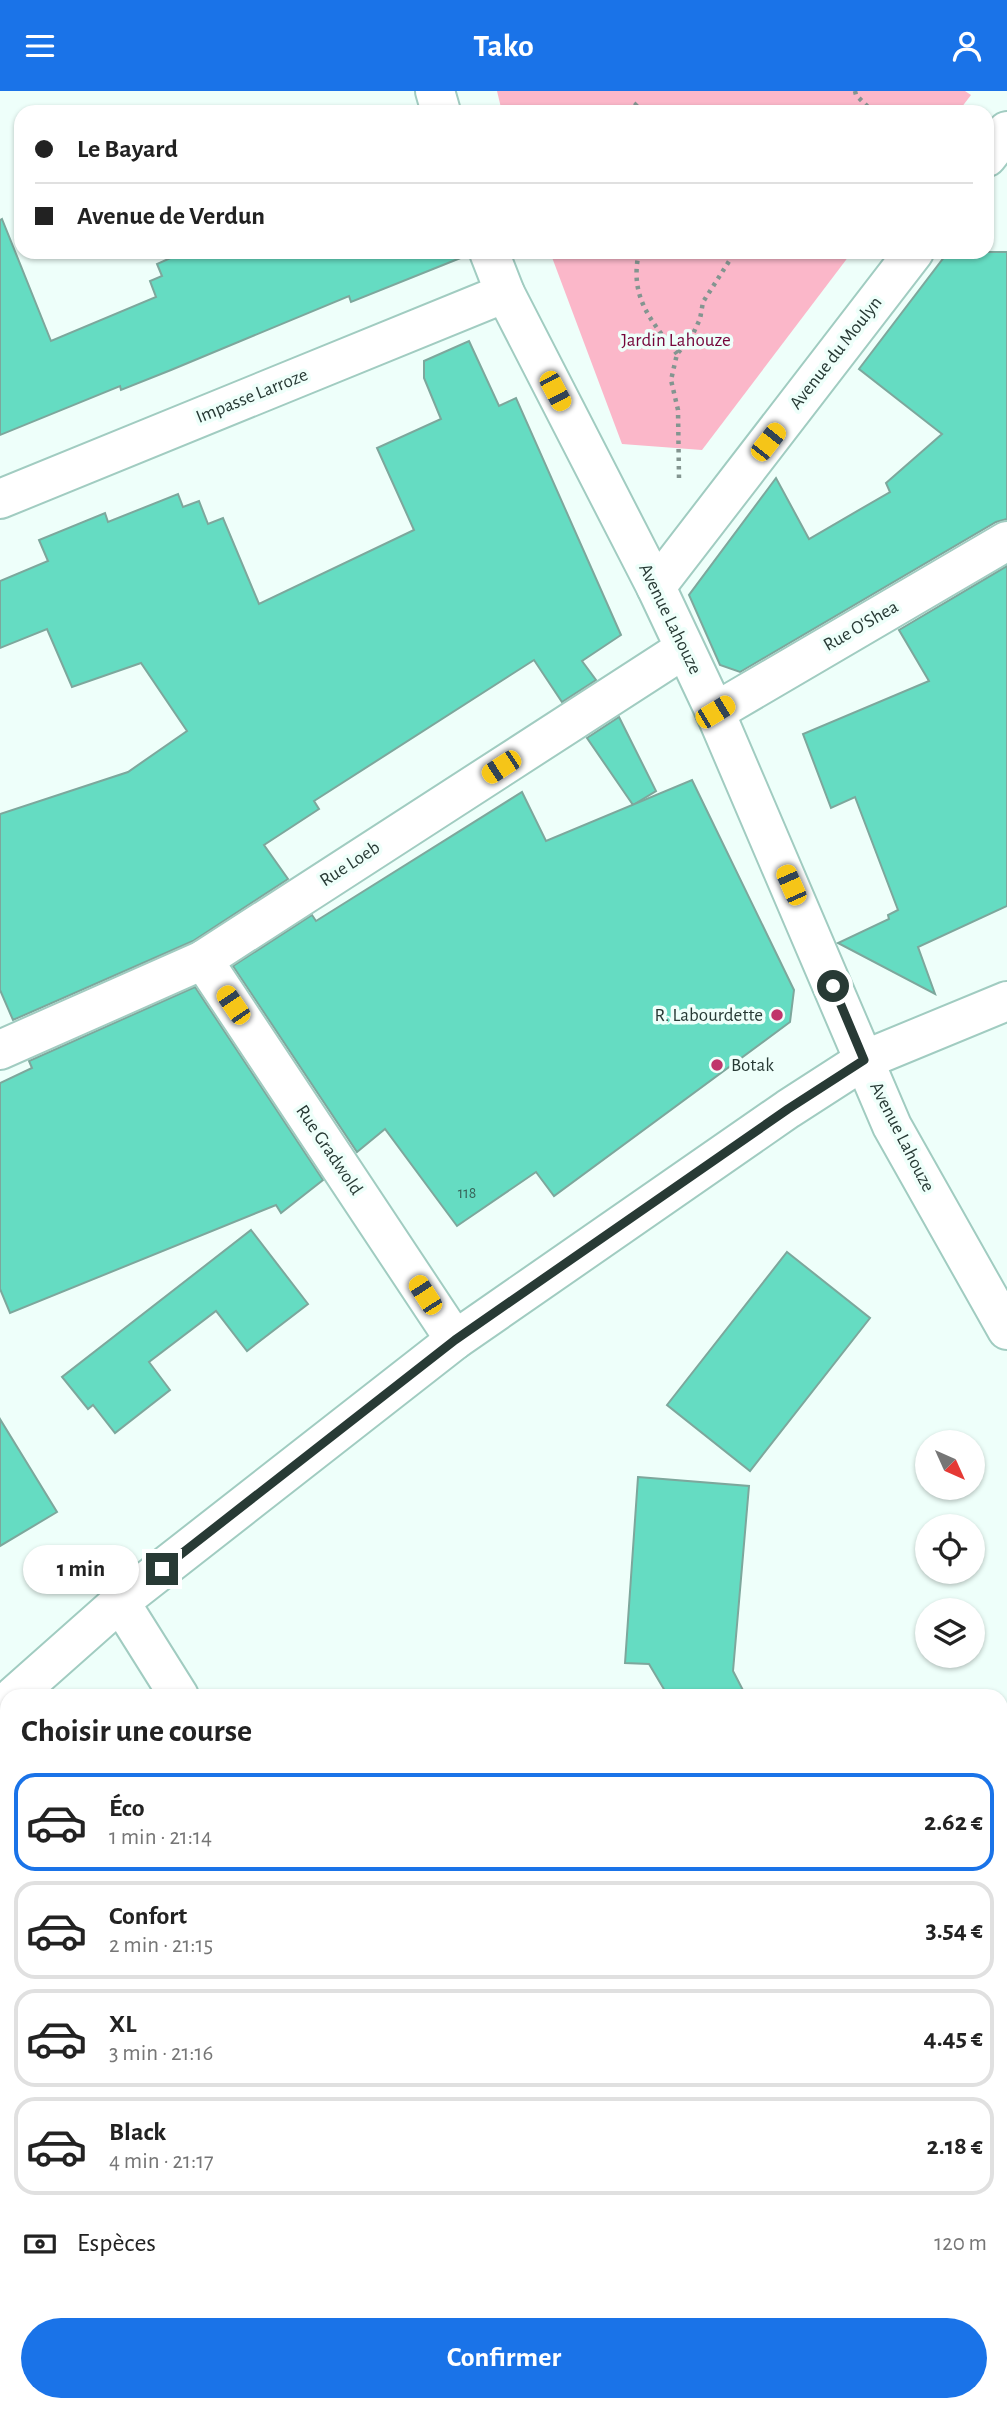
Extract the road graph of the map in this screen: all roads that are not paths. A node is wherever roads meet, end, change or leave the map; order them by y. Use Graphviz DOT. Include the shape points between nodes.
graph roads {
  1 [pos="1007,131"];
  2 [pos="994,148"];
  3 [pos="492,259"];
  4 [pos="909,259"];
  5 [pos="505,293"];
  6 [pos="0,499"];
  7 [pos="1007,541"];
  8 [pos="656,587"];
  9 [pos="684,649"];
  10 [pos="715,712"];
  11 [pos="203,960"];
  12 [pos="1007,1001"];
  13 [pos="0,1050"];
  14 [pos="864,1060"];
  15 [pos="1007,1330"];
  16 [pos="455,1340"];
  17 [pos="120,1602"];
  18 [pos="22,1689"];
  19 [pos="175,1689"];
  1 -- 2 [label="street"];
  3 -- 5 [label="street, Avenue Lahouze"];
  4 -- 8 [label="street, Avenue du Moulyn"];
  5 -- 6 [label="street, Impasse Larroze"];
  5 -- 8 [label="street, Avenue Lahouze"];
  7 -- 10 [label="street, Rue O'Shea"];
  8 -- 9 [label="street, Avenue Lahouze"];
  9 -- 10 [label="street, Avenue Lahouze"];
  9 -- 11 [label="street, Rue Loeb"];
  10 -- 14 [label="street, Avenue Lahouze"];
  11 -- 13 [label="street, Rue Loeb"];
  11 -- 16 [label="street, Rue Gradwold"];
  12 -- 14 [label="street"];
  14 -- 15 [label="street, Avenue Lahouze" via="892,1126"];
  14 -- 16 [label="street"];
  16 -- 17 [label="street"];
  17 -- 18 [label="street"];
  17 -- 19 [label="street"];
}
